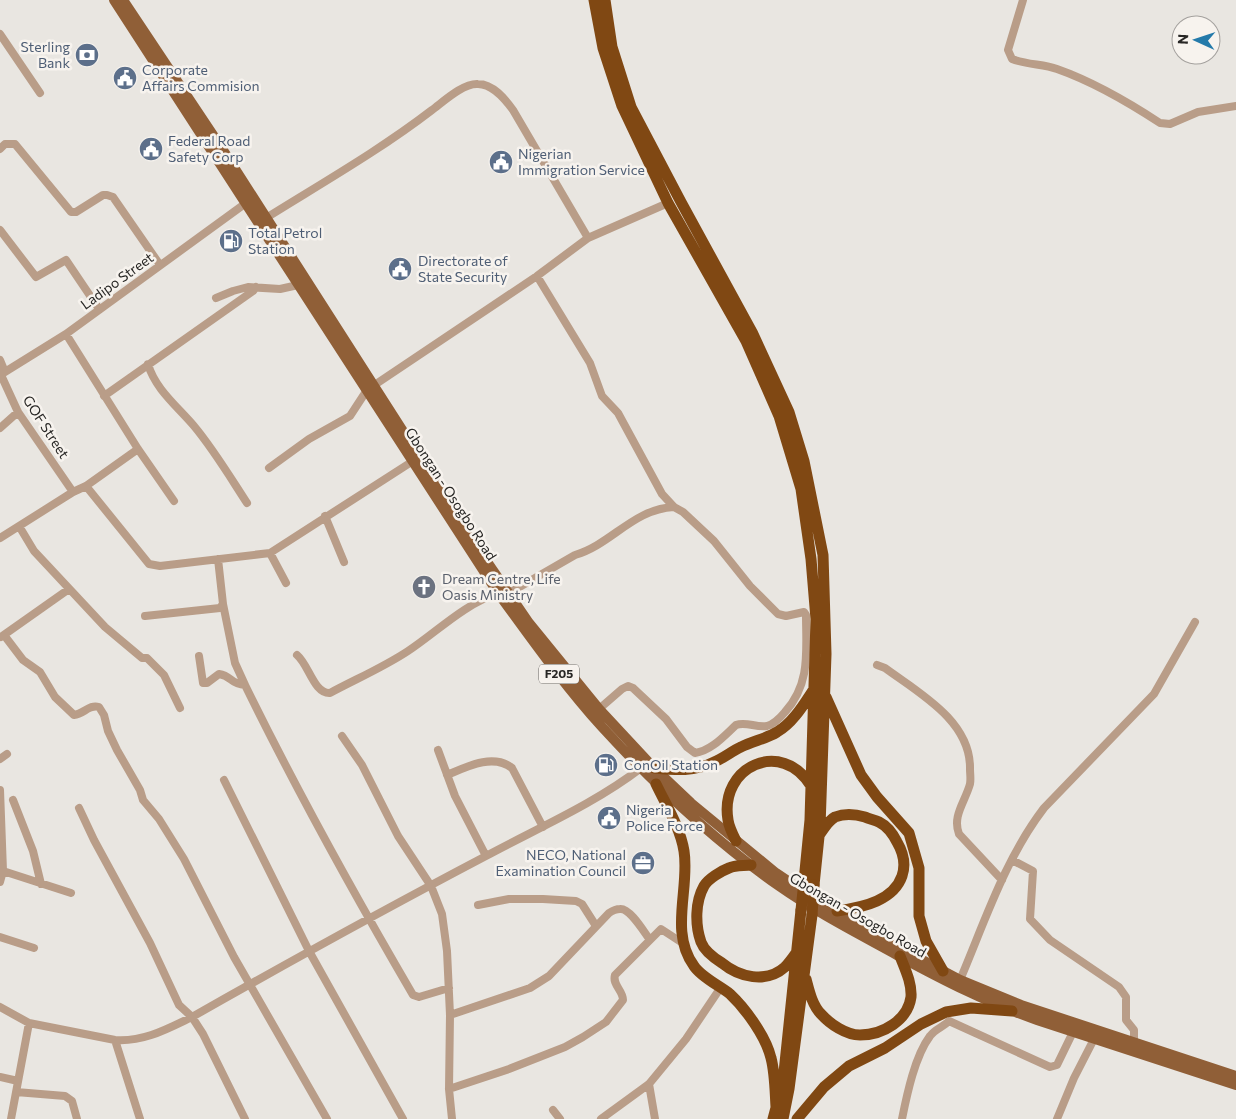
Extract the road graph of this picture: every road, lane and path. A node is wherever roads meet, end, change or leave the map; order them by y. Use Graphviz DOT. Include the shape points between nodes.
graph roads {
  1 [pos="114,0"];
  2 [pos="123,0"];
  3 [pos="594,0"];
  4 [pos="605,0"];
  5 [pos="1023,0"];
  6 [pos="0,34"];
  7 [pos="40,93"];
  8 [pos="1236,106"];
  9 [pos="0,149"];
  10 [pos="246,203"];
  11 [pos="668,203"];
  12 [pos="266,218"];
  13 [pos="0,230"];
  14 [pos="588,238"];
  15 [pos="160,265"];
  16 [pos="537,276"];
  17 [pos="298,285"];
  18 [pos="256,287"];
  19 [pos="216,298"];
  20 [pos="99,309"];
  21 [pos="66,334"];
  22 [pos="0,360"];
  23 [pos="148,364"];
  24 [pos="2,374"];
  25 [pos="371,388"];
  26 [pos="104,396"];
  27 [pos="18,412"];
  28 [pos="0,428"];
  29 [pos="138,449"];
  30 [pos="413,460"];
  31 [pos="269,468"];
  32 [pos="86,486"];
  33 [pos="73,492"];
  34 [pos="662,494"];
  35 [pos="174,501"];
  36 [pos="247,503"];
  37 [pos="674,507"];
  38 [pos="656,509"];
  39 [pos="325,516"];
  40 [pos="19,526"];
  41 [pos="0,538"];
  42 [pos="270,553"];
  43 [pos="218,559"];
  44 [pos="344,562"];
  45 [pos="286,583"];
  46 [pos="69,589"];
  47 [pos="498,593"];
  48 [pos="509,593"];
  49 [pos="223,604"];
  50 [pos="145,616"];
  51 [pos="1195,622"];
  52 [pos="2,636"];
  53 [pos="297,655"];
  54 [pos="198,656"];
  55 [pos="877,665"];
  56 [pos="244,686"];
  57 [pos="819,692"];
  58 [pos="180,708"];
  59 [pos="599,709"];
  60 [pos="342,736"];
  61 [pos="438,750"];
  62 [pos="7,754"];
  63 [pos="0,759"];
  64 [pos="641,768"];
  65 [pos="654,768"];
  66 [pos="447,775"];
  67 [pos="224,780"];
  68 [pos="656,784"];
  69 [pos="811,786"];
  70 [pos="0,792"];
  71 [pos="13,800"];
  72 [pos="79,808"];
  73 [pos="543,827"];
  74 [pos="820,834"];
  75 [pos="736,842"];
  76 [pos="486,856"];
  77 [pos="1012,860"];
  78 [pos="751,865"];
  79 [pos="3,871"];
  80 [pos="1002,880"];
  81 [pos="0,882"];
  82 [pos="809,883"];
  83 [pos="41,884"];
  84 [pos="431,886"];
  85 [pos="71,894"];
  86 [pos="478,904"];
  87 [pos="837,912"];
  88 [pos="369,919"];
  89 [pos="596,926"];
  90 [pos="0,937"];
  91 [pos="650,940"];
  92 [pos="684,944"];
  93 [pos="34,948"];
  94 [pos="309,951"];
  95 [pos="797,952"];
  96 [pos="900,956"];
  97 [pos="943,971"];
  98 [pos="804,975"];
  99 [pos="960,980"];
  100 [pos="250,984"];
  101 [pos="449,988"];
  102 [pos="720,988"];
  103 [pos="0,1008"];
  104 [pos="1012,1012"];
  105 [pos="450,1015"];
  106 [pos="192,1017"];
  107 [pos="29,1023"];
  108 [pos="1074,1032"];
  109 [pos="1094,1039"];
  110 [pos="115,1040"];
  111 [pos="1134,1042"];
  112 [pos="1236,1076"];
  113 [pos="0,1078"];
  114 [pos="18,1081"];
  115 [pos="649,1084"];
  116 [pos="1236,1085"];
  117 [pos="449,1089"];
  118 [pos="16,1092"];
  119 [pos="776,1107"];
  120 [pos="554,1110"];
  121 [pos="11,1119"];
  122 [pos="77,1119"];
  123 [pos="140,1119"];
  124 [pos="245,1119"];
  125 [pos="327,1119"];
  126 [pos="403,1119"];
  127 [pos="452,1119"];
  128 [pos="560,1119"];
  129 [pos="601,1119"];
  130 [pos="655,1119"];
  131 [pos="773,1119"];
  132 [pos="783,1119"];
  133 [pos="797,1119"];
  134 [pos="902,1119"];
  135 [pos="1057,1119"];
  1 -- 10 [label="main road, Gbongan - Osogbo Road / F205"];
  2 -- 12 [label="main road, Gbongan - Osogbo Road / F205"];
  3 -- 11 [label="highway" via="604,48 622,106"];
  4 -- 57 [label="highway" via="612,47 631,107 754,334 789,412 804,461 823,555 826,654"];
  5 -- 8 [label="street" via="1008,50 1012,59 1056,68 1106,90 1160,124 1170,124 1198,112"];
  6 -- 7 [label="street"];
  9 -- 15 [label="street" via="8,143 15,144 71,212 107,194 112,197"];
  10 -- 15 [label="street, Ladipo Street"];
  10 -- 17 [label="main road, Gbongan - Osogbo Road / F205"];
  11 -- 14 [label="street"];
  11 -- 57 [label="highway" via="746,341 779,416 801,489 812,559"];
  12 -- 14 [label="street" via="406,130 455,93 479,84 494,89 513,110"];
  12 -- 25 [label="main road, Gbongan - Osogbo Road / F205"];
  13 -- 20 [label="street" via="36,277 66,260"];
  14 -- 16 [label="street"];
  15 -- 20 [label="street, Ladipo Street"];
  16 -- 25 [label="street"];
  16 -- 34 [label="street" via="590,363 602,396 618,412"];
  17 -- 18 [label="street" via="280,289"];
  17 -- 25 [label="main road, Gbongan - Osogbo Road / F205"];
  18 -- 19 [label="street"];
  18 -- 23 [label="street"];
  20 -- 21 [label="street, Ladipo Street"];
  21 -- 24 [label="street, Ladipo Street"];
  21 -- 26 [label="street"];
  22 -- 24 [label="street, GOF Street"];
  23 -- 26 [label="street"];
  23 -- 36 [label="street" via="164,391 206,442"];
  24 -- 27 [label="street, GOF Street"];
  25 -- 30 [label="main road, Gbongan - Osogbo Road / F205"];
  25 -- 31 [label="street" via="350,416 309,439"];
  25 -- 48 [label="main road, Gbongan - Osogbo Road / F205"];
  26 -- 29 [label="street"];
  27 -- 28 [label="street"];
  27 -- 33 [label="street, GOF Street"];
  29 -- 32 [label="street"];
  29 -- 35 [label="street"];
  30 -- 39 [label="street"];
  30 -- 47 [label="main road, Gbongan - Osogbo Road / F205"];
  32 -- 33 [label="street"];
  32 -- 43 [label="street" via="149,564 160,566"];
  33 -- 40 [label="street"];
  34 -- 37 [label="street"];
  34 -- 38 [label="street"];
  37 -- 38 [label="street"];
  37 -- 59 [label="street" via="714,542 778,614 786,616 804,612 806,615 806,660 798,696 779,719 768,726 736,725 701,753 690,751 666,719 633,688 622,688"];
  38 -- 48 [label="street" via="588,552 576,555"];
  39 -- 42 [label="street"];
  39 -- 44 [label="street"];
  40 -- 41 [label="street"];
  40 -- 46 [label="street" via="34,551"];
  42 -- 43 [label="street"];
  42 -- 45 [label="street"];
  43 -- 49 [label="street"];
  46 -- 52 [label="street"];
  46 -- 58 [label="street" via="104,627 142,658 147,658 164,675"];
  47 -- 53 [label="street" via="481,598 407,651 330,693 321,691"];
  47 -- 64 [label="main road, Gbongan - Osogbo Road / F205" via="564,681"];
  48 -- 59 [label="main road, Gbongan - Osogbo Road / F205" via="529,623"];
  49 -- 50 [label="street" via="220,608"];
  49 -- 56 [label="street" via="235,663"];
  51 -- 77 [label="street" via="1154,694 1044,808 1028,829"];
  52 -- 100 [label="street" via="23,660 40,672 55,697 71,713 78,715 91,706 99,706 143,800 184,859"];
  54 -- 56 [label="street" via="203,683 220,674 236,685"];
  55 -- 80 [label="street" via="935,706 954,724 966,744 970,783 955,824 959,834"];
  56 -- 88 [label="street"];
  57 -- 65 [label="highway" via="788,724 715,762 683,770"];
  57 -- 69 [label="highway"];
  57 -- 74 [label="highway"];
  57 -- 97 [label="highway" via="861,774 908,833 919,868 919,916 926,941"];
  59 -- 65 [label="main road, Gbongan - Osogbo Road / F205"];
  60 -- 84 [label="street" via="362,765 398,836"];
  61 -- 66 [label="street"];
  62 -- 63 [label="street"];
  64 -- 68 [label="main road, Gbongan - Osogbo Road / F205"];
  64 -- 73 [label="street" via="623,782"];
  65 -- 75 [label="main road, Gbongan - Osogbo Road / F205"];
  66 -- 73 [label="street" via="475,764 499,761 507,764"];
  66 -- 76 [label="street"];
  67 -- 94 [label="street"];
  68 -- 78 [label="main road, Gbongan - Osogbo Road / F205"];
  68 -- 92 [label="highway" via="676,824 684,851"];
  69 -- 75 [label="highway" via="797,770 778,762 764,761 742,772 729,792 727,807"];
  69 -- 82 [label="highway"];
  70 -- 79 [label="street"];
  71 -- 83 [label="street" via="33,851"];
  72 -- 106 [label="street" via="179,1005"];
  73 -- 76 [label="street"];
  74 -- 82 [label="highway"];
  74 -- 87 [label="highway" via="833,818 844,814 880,822 896,839 905,862 894,890 879,901"];
  75 -- 87 [label="main road, Gbongan - Osogbo Road / F205" via="776,873"];
  76 -- 84 [label="street"];
  77 -- 80 [label="street"];
  77 -- 111 [label="street" via="1033,871 1030,920 1064,951 1119,987 1126,997 1126,1020 1134,1030"];
  78 -- 95 [label="highway" via="729,868 704,885 696,919 701,943 730,970 748,977 776,973"];
  78 -- 96 [label="main road, Gbongan - Osogbo Road / F205" via="806,903"];
  79 -- 81 [label="street"];
  79 -- 83 [label="street"];
  80 -- 99 [label="street"];
  82 -- 95 [label="highway, bridge" via="801,910"];
  82 -- 98 [label="highway, bridge" via="812,915"];
  83 -- 85 [label="street"];
  84 -- 88 [label="street"];
  84 -- 101 [label="street" via="444,923"];
  86 -- 89 [label="street" via="509,899 576,901 582,904"];
  87 -- 97 [label="main road, Gbongan - Osogbo Road / F205"];
  88 -- 94 [label="street"];
  88 -- 101 [label="street" via="413,995 419,998"];
  89 -- 91 [label="street" via="609,913 622,908 631,914"];
  89 -- 105 [label="street" via="540,982"];
  90 -- 93 [label="street"];
  91 -- 92 [label="street" via="661,929"];
  91 -- 117 [label="street" via="614,975 614,982 624,998 606,1022 565,1047"];
  92 -- 102 [label="highway" via="694,967"];
  94 -- 100 [label="street"];
  94 -- 126 [label="street"];
  95 -- 119 [label="highway" via="783,1082"];
  96 -- 98 [label="highway" via="911,986 908,1006 890,1028 876,1032 860,1035 843,1030 825,1018 815,1006"];
  96 -- 104 [label="main road, Gbongan - Osogbo Road / F205" via="954,986"];
  97 -- 99 [label="main road, Gbongan - Osogbo Road / F205"];
  98 -- 132 [label="highway" via="790,1089"];
  99 -- 111 [label="main road, Gbongan - Osogbo Road / F205" via="1021,1006"];
  100 -- 106 [label="street"];
  100 -- 125 [label="street"];
  101 -- 105 [label="street"];
  102 -- 115 [label="street" via="686,1039"];
  102 -- 119 [label="highway" via="730,995 763,1038 771,1057"];
  103 -- 107 [label="street"];
  104 -- 108 [label="main road, Gbongan - Osogbo Road / F205"];
  104 -- 133 [label="highway" via="971,1008 946,1012 921,1024 885,1048 849,1066 824,1087"];
  105 -- 117 [label="street"];
  106 -- 110 [label="street" via="150,1036"];
  106 -- 124 [label="street"];
  107 -- 110 [label="street"];
  107 -- 114 [label="street"];
  108 -- 109 [label="main road, Gbongan - Osogbo Road / F205"];
  108 -- 134 [label="street" via="1058,1065 1050,1067 948,1021 936,1030 924,1047"];
  109 -- 116 [label="main road, Gbongan - Osogbo Road / F205"];
  109 -- 135 [label="street"];
  110 -- 123 [label="street"];
  111 -- 112 [label="main road, Gbongan - Osogbo Road / F205"];
  113 -- 114 [label="street"];
  114 -- 118 [label="street"];
  115 -- 129 [label="street"];
  115 -- 130 [label="street"];
  117 -- 127 [label="street"];
  118 -- 121 [label="street"];
  118 -- 122 [label="street" via="65,1096 72,1101"];
  119 -- 131 [label="highway"];
  120 -- 128 [label="street"];
}
